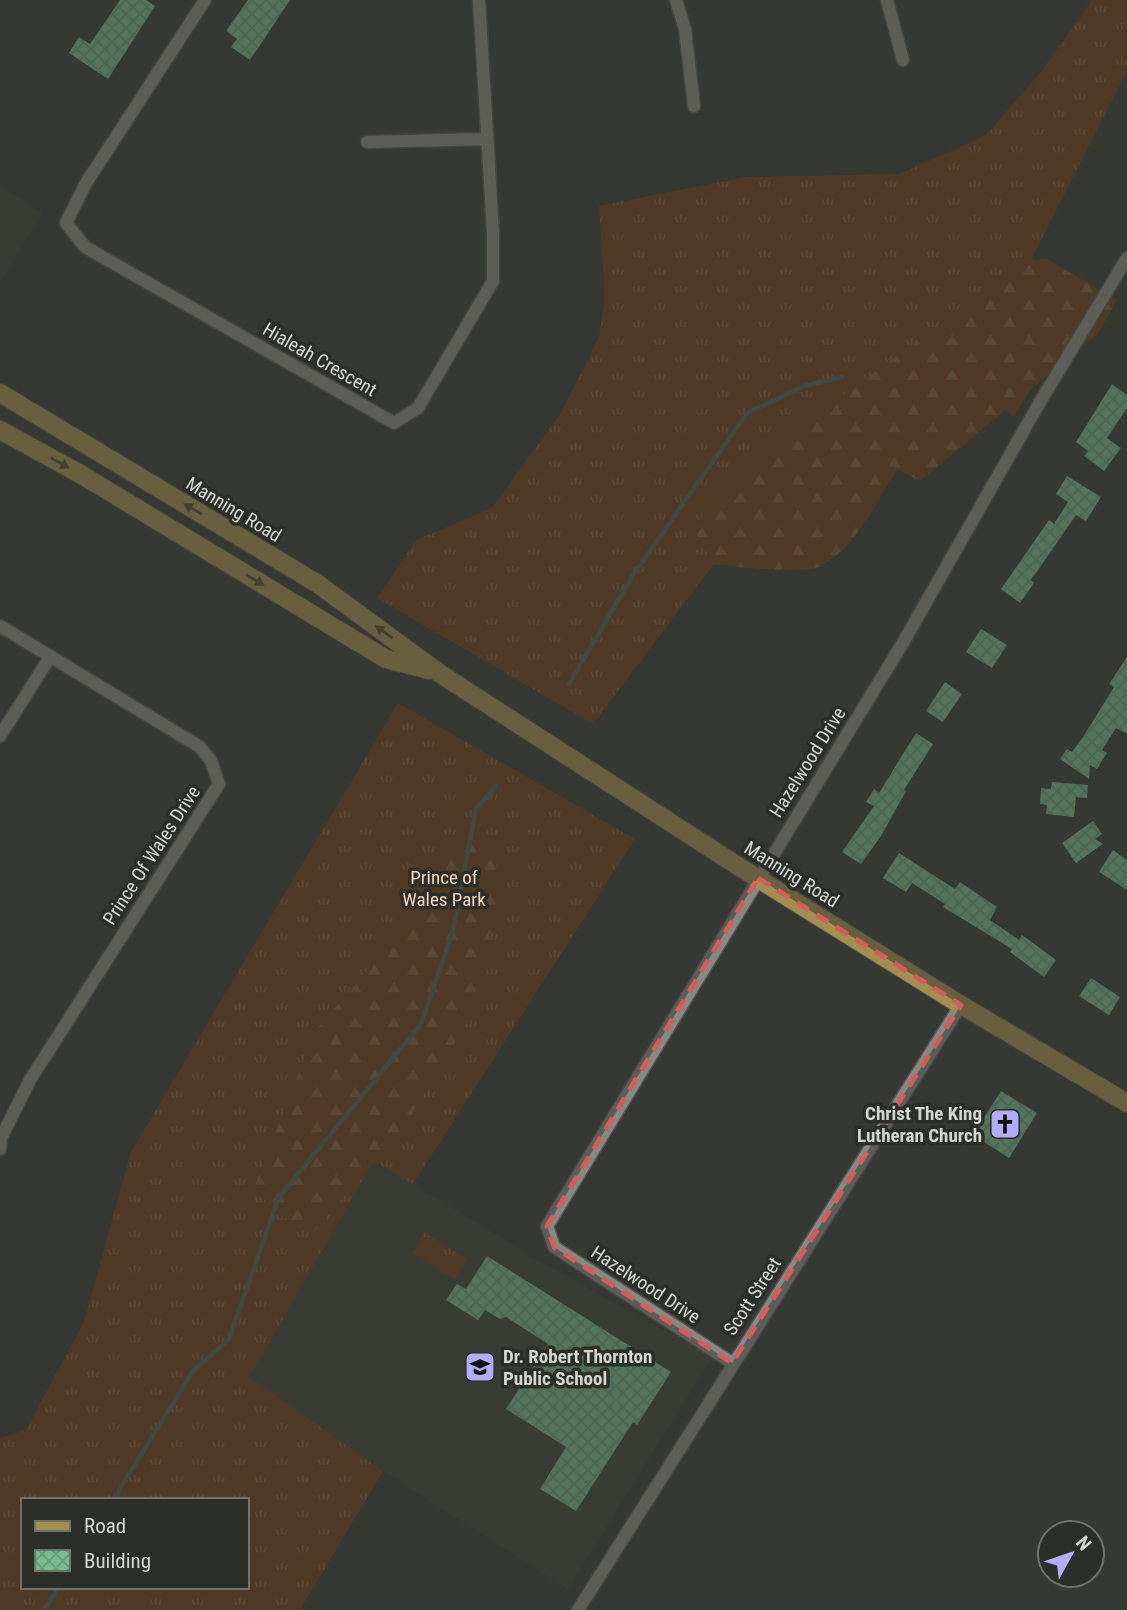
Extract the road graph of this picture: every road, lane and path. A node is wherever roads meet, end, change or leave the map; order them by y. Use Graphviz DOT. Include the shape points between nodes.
graph roads {
  1 [pos="205,0"];
  2 [pos="479,0"];
  3 [pos="676,0"];
  4 [pos="887,0"];
  5 [pos="903,60"];
  6 [pos="694,106"];
  7 [pos="486,139"];
  8 [pos="367,142"];
  9 [pos="1127,258"];
  10 [pos="0,393"];
  11 [pos="0,430"];
  12 [pos="0,626"];
  13 [pos="50,657"];
  14 [pos="439,673"];
  15 [pos="0,736"];
  16 [pos="758,878"];
  17 [pos="961,1005"];
  18 [pos="1127,1103"];
  19 [pos="0,1149"];
  20 [pos="732,1363"];
  21 [pos="578,1610"];
  1 -- 7 [label="street, Hialeah Crescent" via="86,183 66,223 85,247 394,423 418,408 493,281"];
  2 -- 7 [label="street, Hialeah Crescent"];
  3 -- 6 [label="street" via="685,29"];
  4 -- 5 [label="street"];
  7 -- 8 [label="street"];
  9 -- 16 [label="street, Hazelwood Drive" via="904,641"];
  14 -- 10 [label="main road, Manning Road, one-way" via="318,584"];
  11 -- 14 [label="main road, Manning Road, one-way" via="386,659"];
  12 -- 13 [label="street, Prince Of Wales Drive"];
  13 -- 15 [label="street"];
  13 -- 19 [label="street, Prince Of Wales Drive" via="200,747 219,784 30,1080"];
  14 -- 16 [label="main road, Manning Road"];
  16 -- 17 [label="main road, Manning Road"];
  16 -- 20 [label="street, Hazelwood Drive" via="547,1226 554,1247"];
  17 -- 18 [label="main road, Manning Road"];
  17 -- 20 [label="street, Scott Street"];
  20 -- 21 [label="street, Scott Street"];
}
